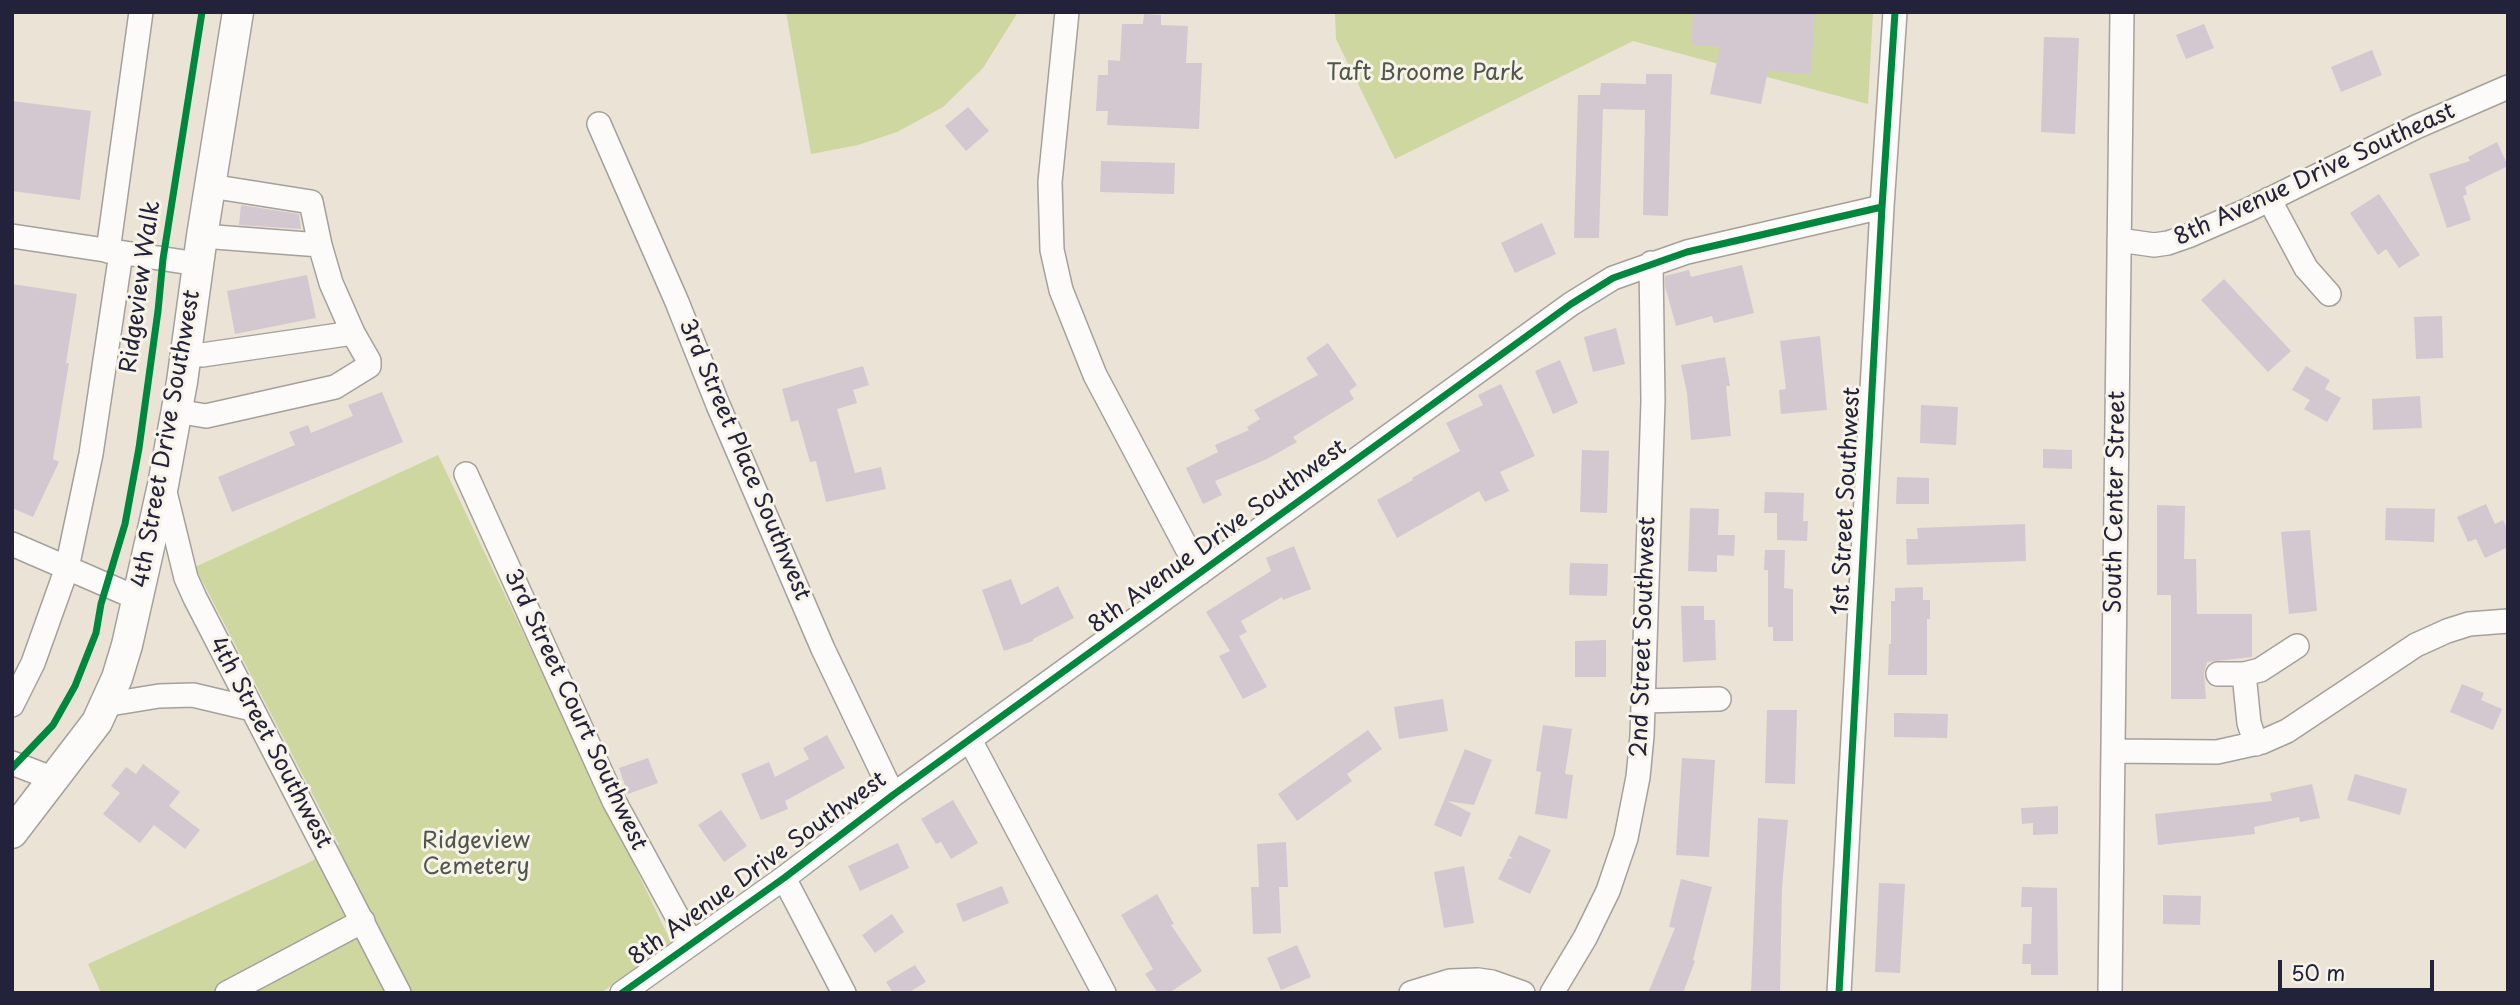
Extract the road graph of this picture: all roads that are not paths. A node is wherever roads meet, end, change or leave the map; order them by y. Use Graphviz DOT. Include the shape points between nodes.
graph roads {
  1 [pos="141,12"];
  2 [pos="238,12"];
  3 [pos="1067,12"];
  4 [pos="1895,12"];
  5 [pos="2122,12"];
  6 [pos="2508,86"];
  7 [pos="598,124"];
  8 [pos="210,186"];
  9 [pos="2269,199"];
  10 [pos="1882,207"];
  11 [pos="12,236"];
  12 [pos="2119,240"];
  13 [pos="320,245"];
  14 [pos="200,250"];
  15 [pos="115,252"];
  16 [pos="1651,262"];
  17 [pos="2329,294"];
  18 [pos="353,333"];
  19 [pos="185,354"];
  20 [pos="176,411"];
  21 [pos="466,474"];
  22 [pos="163,485"];
  23 [pos="12,544"];
  24 [pos="67,568"];
  25 [pos="1200,573"];
  26 [pos="139,598"];
  27 [pos="2508,621"];
  28 [pos="2297,646"];
  29 [pos="2218,674"];
  30 [pos="2244,674"];
  31 [pos="14,695"];
  32 [pos="1719,699"];
  33 [pos="1643,702"];
  34 [pos="104,705"];
  35 [pos="252,709"];
  36 [pos="970,740"];
  37 [pos="2256,744"];
  38 [pos="2113,751"];
  39 [pos="12,762"];
  40 [pos="54,779"];
  41 [pos="893,795"];
  42 [pos="12,833"];
  43 [pos="784,878"];
  44 [pos="363,922"];
  45 [pos="691,942"];
  46 [pos="227,993"];
  47 [pos="399,993"];
  48 [pos="622,993"];
  49 [pos="844,993"];
  50 [pos="1104,993"];
  51 [pos="1411,993"];
  52 [pos="1523,993"];
  53 [pos="1552,993"];
  54 [pos="1839,993"];
  55 [pos="2110,993"];
  1 -- 15 [label="street"];
  2 -- 8 [label="main road, 4th Street Drive Southwest"];
  3 -- 25 [label="street" via="1050,182 1052,250 1061,290 1095,375"];
  4 -- 10 [label="street, 1st Street Southwest"];
  5 -- 12 [label="street, South Center Street"];
  6 -- 9 [label="street, 8th Avenue Drive Southeast"];
  7 -- 41 [label="street, 3rd Street Place Southwest" via="823,649"];
  8 -- 13 [label="street" via="311,202"];
  8 -- 14 [label="main road, 4th Street Drive Southwest"];
  9 -- 12 [label="street, 8th Avenue Drive Southeast" via="2168,243 2140,245"];
  9 -- 17 [label="street" via="2306,268"];
  10 -- 16 [label="street, 8th Avenue Drive Southwest"];
  10 -- 54 [label="street, 1st Street Southwest"];
  11 -- 15 [label="street"];
  12 -- 38 [label="street, South Center Street"];
  13 -- 14 [label="street"];
  13 -- 18 [label="street"];
  14 -- 15 [label="street"];
  14 -- 19 [label="main road, 4th Street Drive Southwest"];
  15 -- 24 [label="street" via="91,454"];
  16 -- 25 [label="street, 8th Avenue Drive Southwest" via="1571,304"];
  16 -- 33 [label="street, 2nd Street Southwest" via="1653,401"];
  18 -- 19 [label="street"];
  18 -- 20 [label="street" via="369,366 335,387 206,416"];
  19 -- 20 [label="main road, 4th Street Drive Southwest"];
  20 -- 22 [label="main road, 4th Street Drive Southwest"];
  21 -- 45 [label="street, 3rd Street Court Southwest" via="614,801"];
  22 -- 26 [label="main road, 4th Street Drive Southwest"];
  22 -- 35 [label="street, 4th Street Southwest" via="186,578"];
  23 -- 24 [label="street"];
  24 -- 26 [label="street"];
  24 -- 31 [label="street" via="33,663"];
  25 -- 36 [label="street, 8th Avenue Drive Southwest"];
  26 -- 34 [label="main road, 4th Street Drive Southwest" via="117,678"];
  27 -- 37 [label="street" via="2469,624 2416,645 2287,731"];
  28 -- 30 [label="street" via="2260,670"];
  29 -- 30 [label="street"];
  30 -- 37 [label="street"];
  32 -- 33 [label="street"];
  33 -- 53 [label="street, 2nd Street Southwest" via="1639,776 1626,838 1608,891"];
  34 -- 35 [label="street" via="193,695"];
  34 -- 40 [label="main road, 4th Street Drive Southwest" via="97,722"];
  35 -- 44 [label="street, 4th Street Southwest"];
  36 -- 41 [label="street, 8th Avenue Drive Southwest"];
  36 -- 50 [label="street"];
  37 -- 38 [label="street" via="2217,752"];
  38 -- 55 [label="street, South Center Street"];
  39 -- 40 [label="street"];
  40 -- 42 [label="main road, 4th Street Drive Southwest"];
  41 -- 43 [label="street, 8th Avenue Drive Southwest"];
  43 -- 45 [label="street, 8th Avenue Drive Southwest"];
  43 -- 49 [label="street"];
  44 -- 46 [label="street"];
  44 -- 47 [label="street, 4th Street Southwest"];
  45 -- 48 [label="street, 8th Avenue Drive Southwest"];
  51 -- 52 [label="street" via="1450,981 1478,980"];
}
